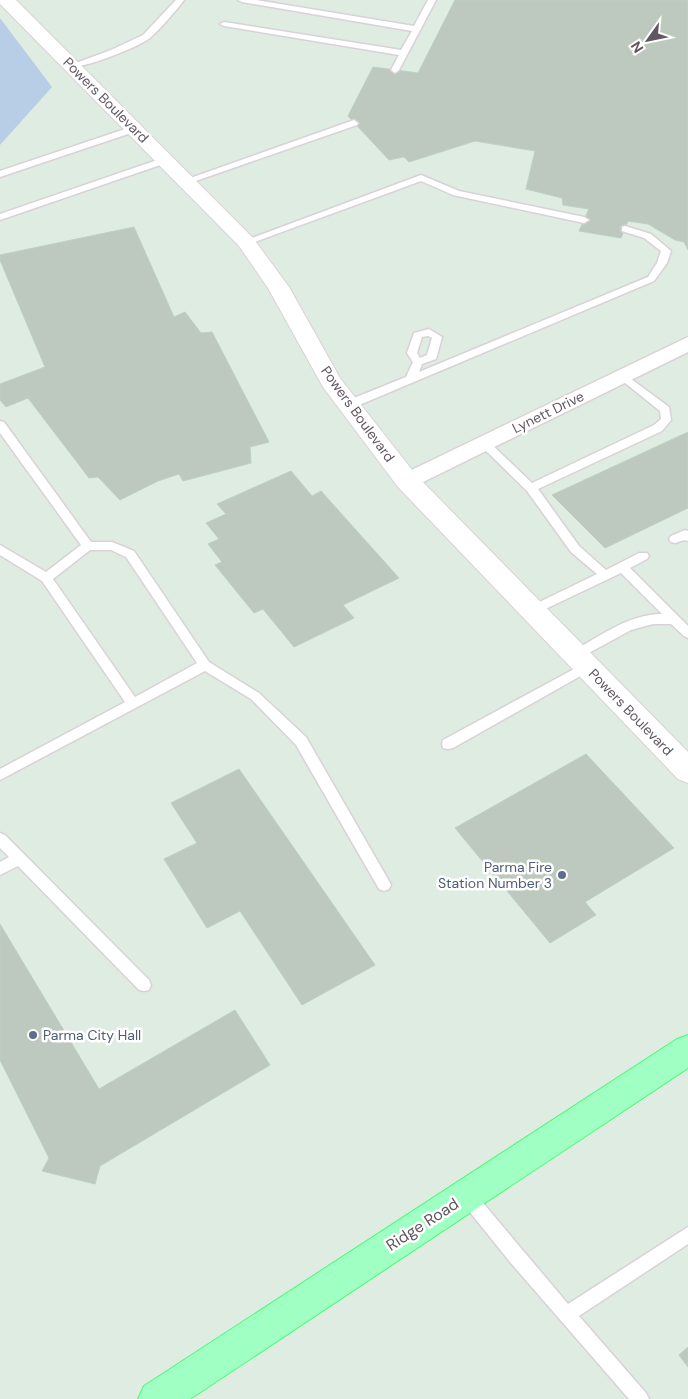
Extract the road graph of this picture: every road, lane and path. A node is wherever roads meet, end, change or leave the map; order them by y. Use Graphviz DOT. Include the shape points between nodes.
graph roads {
  1 [pos="6,0"];
  2 [pos="180,0"];
  3 [pos="242,0"];
  4 [pos="432,0"];
  5 [pos="224,24"];
  6 [pos="417,30"];
  7 [pos="404,53"];
  8 [pos="72,66"];
  9 [pos="395,70"];
  10 [pos="354,123"];
  11 [pos="134,129"];
  12 [pos="166,160"];
  13 [pos="0,174"];
  14 [pos="187,181"];
  15 [pos="0,217"];
  16 [pos="584,220"];
  17 [pos="625,229"];
  18 [pos="246,242"];
  19 [pos="688,344"];
  20 [pos="418,362"];
  21 [pos="623,376"];
  22 [pos="410,379"];
  23 [pos="348,405"];
  24 [pos="0,425"];
  25 [pos="483,443"];
  26 [pos="407,481"];
  27 [pos="531,488"];
  28 [pos="88,546"];
  29 [pos="0,549"];
  30 [pos="643,556"];
  31 [pos="622,567"];
  32 [pos="605,575"];
  33 [pos="46,578"];
  34 [pos="533,610"];
  35 [pos="673,619"];
  36 [pos="688,633"];
  37 [pos="582,661"];
  38 [pos="205,666"];
  39 [pos="133,704"];
  40 [pos="448,744"];
  41 [pos="688,771"];
  42 [pos="0,775"];
  43 [pos="0,839"];
  44 [pos="19,860"];
  45 [pos="0,869"];
  46 [pos="384,885"];
  47 [pos="144,985"];
  48 [pos="688,1050"];
  49 [pos="467,1196"];
  50 [pos="688,1235"];
  51 [pos="567,1314"];
  52 [pos="171,1395"];
  53 [pos="640,1399"];
  1 -- 8 [label="street, Powers Boulevard"];
  2 -- 8 [label="lane" via="146,37"];
  3 -- 6 [label="lane"];
  4 -- 6 [label="lane"];
  5 -- 7 [label="lane"];
  6 -- 7 [label="lane"];
  7 -- 9 [label="lane"];
  8 -- 11 [label="street, Powers Boulevard"];
  10 -- 14 [label="lane"];
  11 -- 12 [label="street, Powers Boulevard"];
  11 -- 13 [label="lane"];
  12 -- 14 [label="street, Powers Boulevard"];
  12 -- 15 [label="lane"];
  14 -- 18 [label="street, Powers Boulevard"];
  16 -- 18 [label="lane" via="456,193 421,178"];
  17 -- 22 [label="lane" via="655,239 666,251 650,279"];
  18 -- 23 [label="street, Powers Boulevard" via="278,287 331,382"];
  19 -- 21 [label="street, Lynett Drive"];
  20 -- 20 [label="lane" via="432,356 437,337 430,327 418,335 412,353"];
  20 -- 22 [label="lane"];
  21 -- 25 [label="street, Lynett Drive"];
  21 -- 27 [label="lane" via="665,410 666,420 658,428"];
  22 -- 23 [label="lane"];
  23 -- 26 [label="street, Powers Boulevard"];
  24 -- 28 [label="lane"];
  25 -- 26 [label="street, Lynett Drive"];
  25 -- 27 [label="lane"];
  26 -- 34 [label="street, Powers Boulevard"];
  27 -- 32 [label="lane" via="574,549"];
  28 -- 33 [label="lane"];
  28 -- 38 [label="lane" via="112,546 130,554"];
  29 -- 33 [label="lane"];
  30 -- 31 [label="lane"];
  31 -- 32 [label="lane"];
  31 -- 35 [label="lane"];
  32 -- 34 [label="lane"];
  33 -- 39 [label="lane"];
  34 -- 37 [label="street, Powers Boulevard"];
  35 -- 36 [label="lane"];
  35 -- 37 [label="lane" via="627,626"];
  37 -- 40 [label="lane"];
  37 -- 41 [label="street, Powers Boulevard"];
  38 -- 39 [label="lane"];
  38 -- 46 [label="lane" via="255,696 301,741"];
  39 -- 42 [label="lane"];
  43 -- 44 [label="lane"];
  44 -- 45 [label="lane"];
  44 -- 47 [label="lane"];
  48 -- 49 [label="main road, Ridge Road"];
  49 -- 51 [label="lane"];
  49 -- 52 [label="main road, Ridge Road"];
  50 -- 51 [label="lane"];
  51 -- 53 [label="lane"];
}
